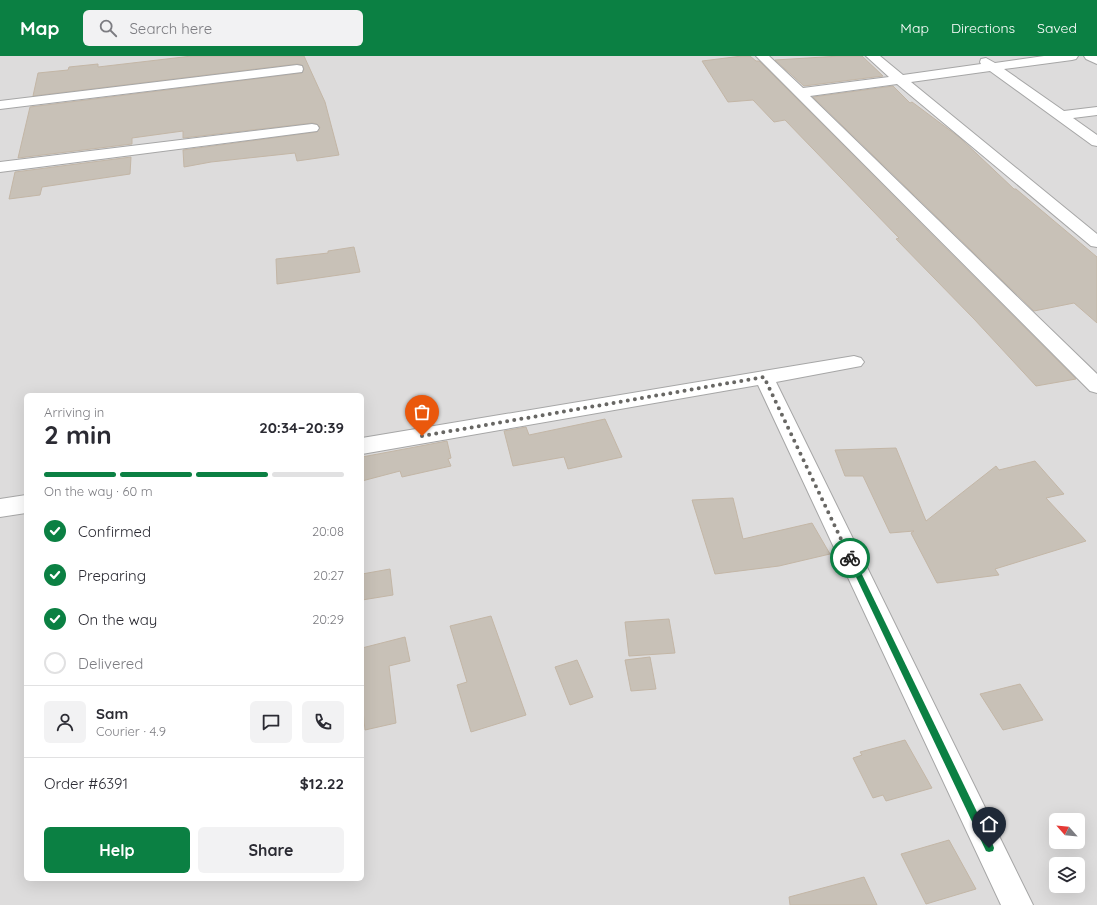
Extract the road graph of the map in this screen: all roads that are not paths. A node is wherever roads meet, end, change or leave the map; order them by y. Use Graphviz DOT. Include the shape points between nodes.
graph roads {
  1 [pos="762,56"];
  2 [pos="872,56"];
  3 [pos="978,56"];
  4 [pos="1072,56"];
  5 [pos="1090,56"];
  6 [pos="1097,60"];
  7 [pos="993,67"];
  8 [pos="297,69"];
  9 [pos="900,79"];
  10 [pos="799,93"];
  11 [pos="0,105"];
  12 [pos="1097,111"];
  13 [pos="1061,116"];
  14 [pos="312,128"];
  15 [pos="1097,142"];
  16 [pos="0,167"];
  17 [pos="1097,242"];
  18 [pos="854,362"];
  19 [pos="764,377"];
  20 [pos="1093,377"];
  21 [pos="364,446"];
  22 [pos="24,504"];
  23 [pos="0,508"];
  24 [pos="1017,905"];
  1 -- 10 [label="street"];
  2 -- 9 [label="street"];
  3 -- 7 [label="street"];
  4 -- 7 [label="street"];
  5 -- 6 [label="street"];
  7 -- 9 [label="street"];
  7 -- 13 [label="street"];
  8 -- 11 [label="street"];
  9 -- 10 [label="street"];
  9 -- 17 [label="street"];
  10 -- 20 [label="street"];
  12 -- 13 [label="street"];
  13 -- 15 [label="street"];
  14 -- 16 [label="street"];
  18 -- 19 [label="street"];
  19 -- 21 [label="street"];
  19 -- 24 [label="street"];
  22 -- 23 [label="street"];
}
